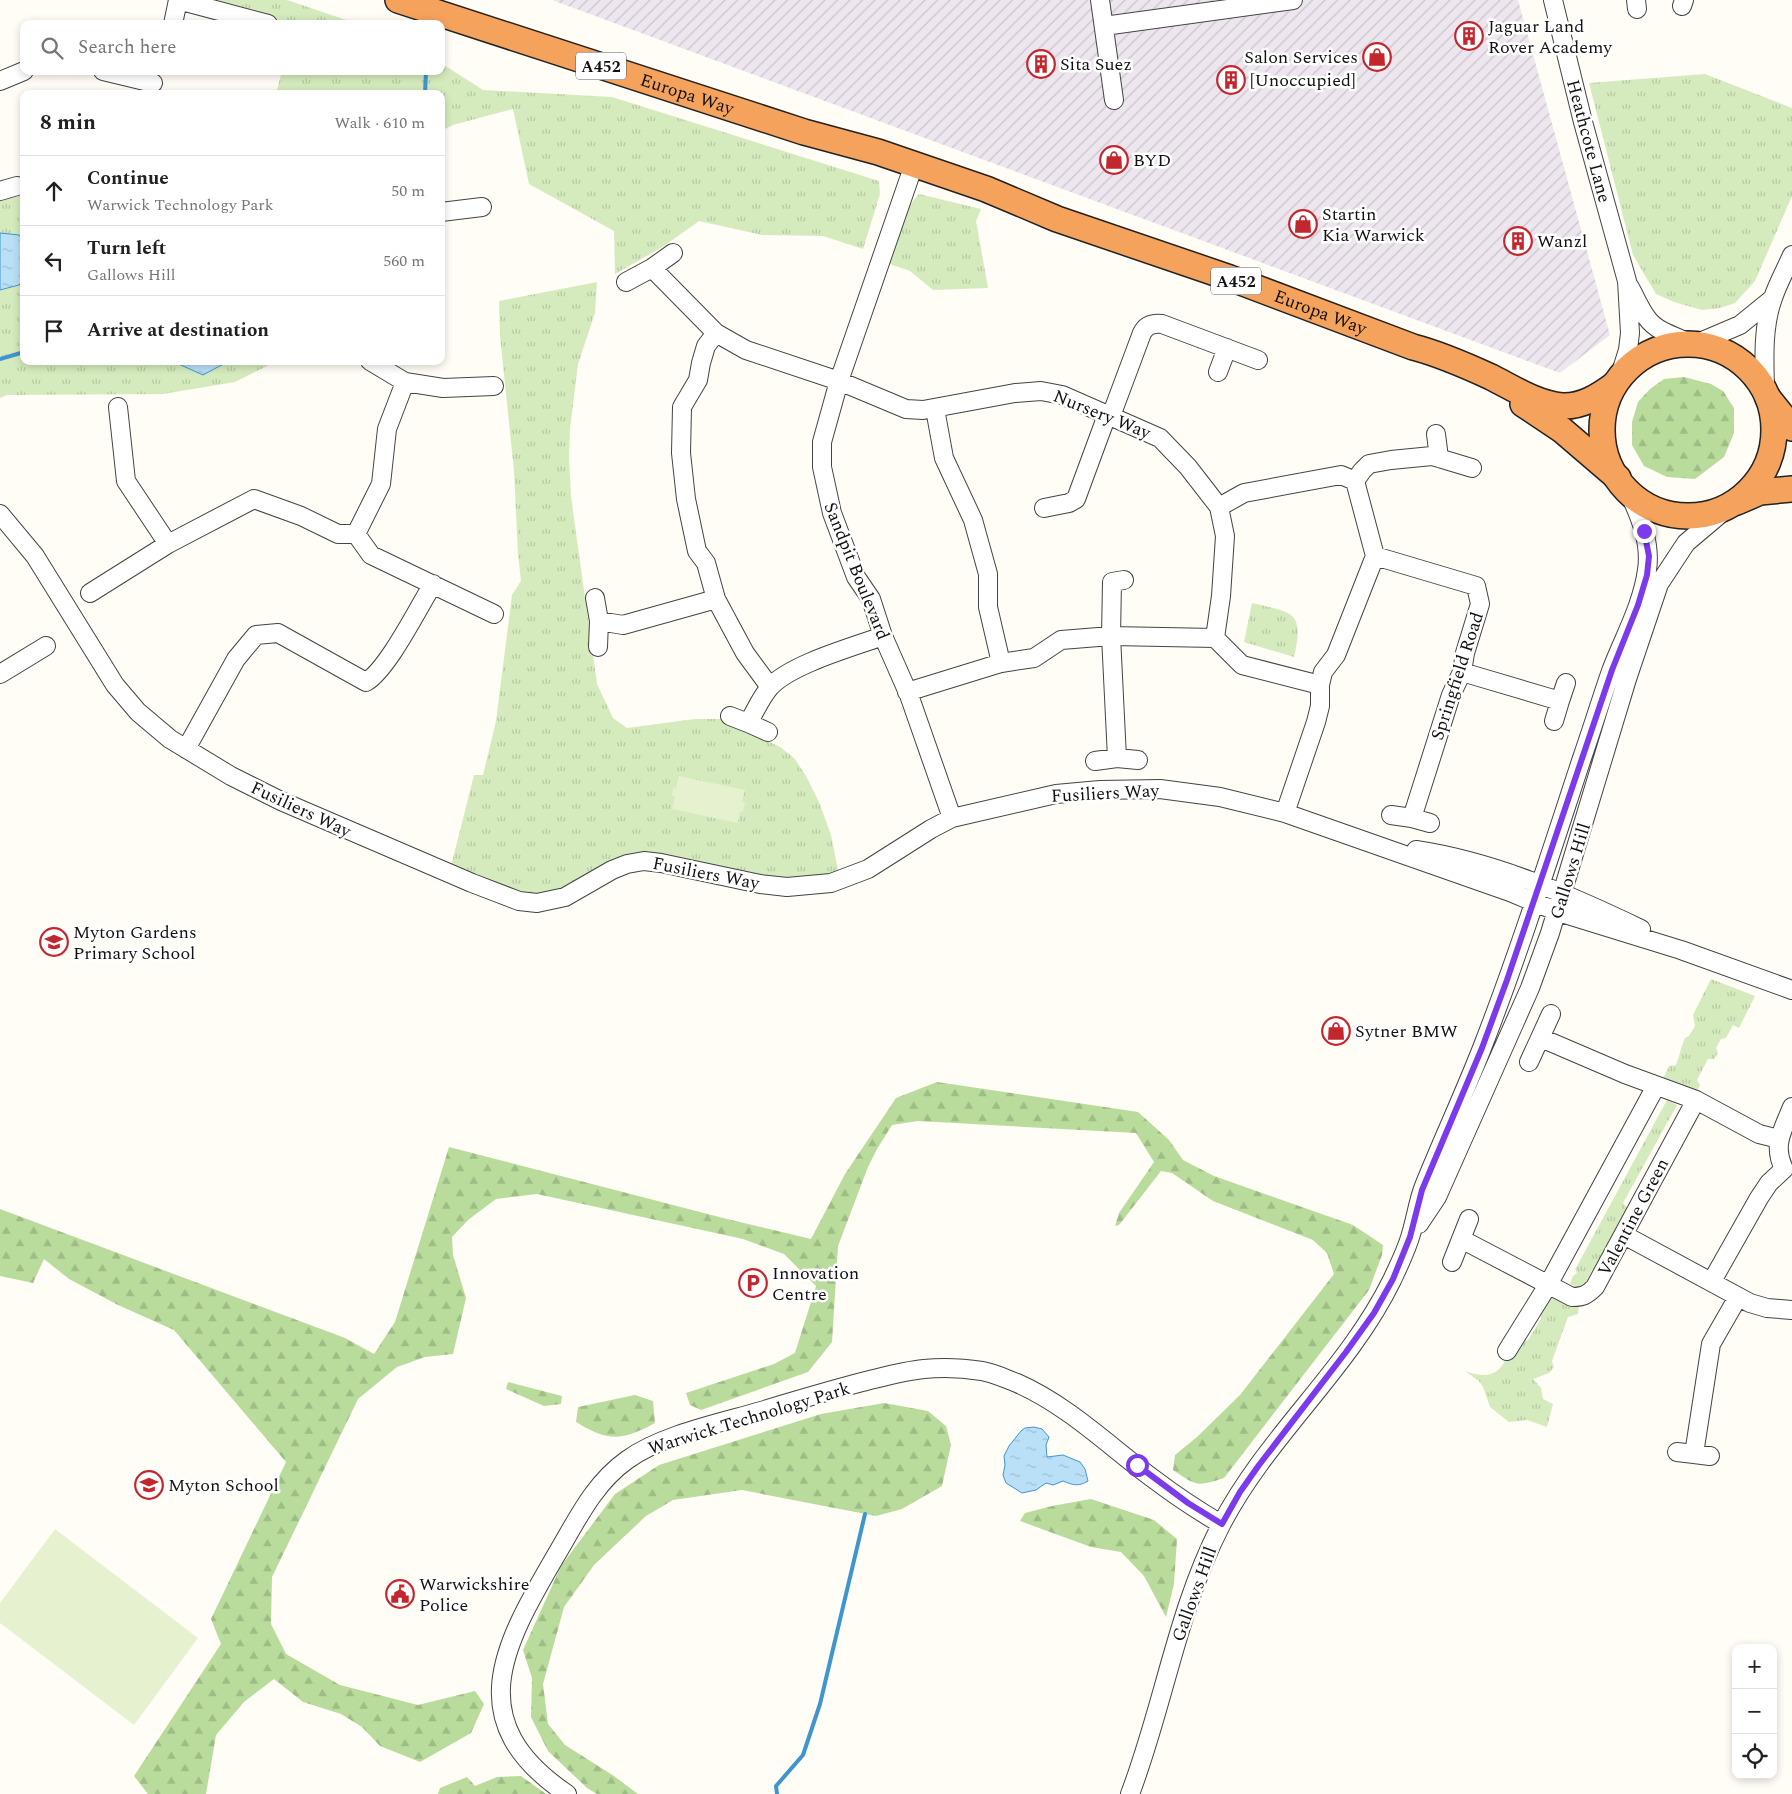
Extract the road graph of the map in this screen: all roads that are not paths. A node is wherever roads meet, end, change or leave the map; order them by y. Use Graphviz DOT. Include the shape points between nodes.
graph roads {
  1 [pos="178,0"];
  2 [pos="398,0"];
  3 [pos="1100,0"];
  4 [pos="1293,0"];
  5 [pos="1553,0"];
  6 [pos="174,20"];
  7 [pos="253,20"];
  8 [pos="1104,26"];
  9 [pos="20,73"];
  10 [pos="121,75"];
  11 [pos="0,81"];
  12 [pos="154,83"];
  13 [pos="1114,100"];
  14 [pos="804,132"];
  15 [pos="910,176"];
  16 [pos="482,207"];
  17 [pos="445,212"];
  18 [pos="1057,219"];
  19 [pos="673,253"];
  20 [pos="1792,255"];
  21 [pos="652,268"];
  22 [pos="1627,281"];
  23 [pos="626,282"];
  24 [pos="1772,299"];
  25 [pos="716,333"];
  26 [pos="1694,342"];
  27 [pos="1412,346"];
  28 [pos="1227,348"];
  29 [pos="1258,360"];
  30 [pos="377,365"];
  31 [pos="1218,372"];
  32 [pos="839,381"];
  33 [pos="405,382"];
  34 [pos="1617,382"];
  35 [pos="494,386"];
  36 [pos="1767,392"];
  37 [pos="118,407"];
  38 [pos="935,409"];
  39 [pos="1109,415"];
  40 [pos="1792,428"];
  41 [pos="1436,434"];
  42 [pos="1439,458"];
  43 [pos="1472,468"];
  44 [pos="1355,481"];
  45 [pos="1626,488"];
  46 [pos="1792,489"];
  47 [pos="1731,506"];
  48 [pos="1219,507"];
  49 [pos="1044,508"];
  50 [pos="0,514"];
  51 [pos="356,534"];
  52 [pos="168,544"];
  53 [pos="1375,556"];
  54 [pos="1116,578"];
  55 [pos="432,584"];
  56 [pos="90,593"];
  57 [pos="595,598"];
  58 [pos="716,599"];
  59 [pos="494,614"];
  60 [pos="599,622"];
  61 [pos="1216,633"];
  62 [pos="883,636"];
  63 [pos="1111,636"];
  64 [pos="46,646"];
  65 [pos="598,647"];
  66 [pos="1001,663"];
  67 [pos="1462,672"];
  68 [pos="0,674"];
  69 [pos="1566,683"];
  70 [pos="1320,685"];
  71 [pos="770,687"];
  72 [pos="907,692"];
  73 [pos="1560,701"];
  74 [pos="730,716"];
  75 [pos="1554,721"];
  76 [pos="748,723"];
  77 [pos="768,732"];
  78 [pos="186,749"];
  79 [pos="1116,758"];
  80 [pos="1138,760"];
  81 [pos="1095,761"];
  82 [pos="1285,813"];
  83 [pos="1391,815"];
  84 [pos="952,818"];
  85 [pos="1412,818"];
  86 [pos="1430,823"];
  87 [pos="1383,847"];
  88 [pos="1540,885"];
  89 [pos="1563,894"];
  90 [pos="1534,902"];
  91 [pos="1558,912"];
  92 [pos="1682,950"];
  93 [pos="1792,990"];
  94 [pos="1551,1014"];
  95 [pos="1541,1038"];
  96 [pos="1529,1062"];
  97 [pos="1656,1086"];
  98 [pos="1696,1100"];
  99 [pos="1792,1107"];
  100 [pos="1779,1139"];
  101 [pos="1788,1173"];
  102 [pos="1469,1219"];
  103 [pos="1624,1235"];
  104 [pos="1410,1237"];
  105 [pos="1461,1239"];
  106 [pos="1452,1262"];
  107 [pos="1712,1281"];
  108 [pos="1548,1285"];
  109 [pos="1738,1297"];
  110 [pos="1792,1310"];
  111 [pos="1507,1351"];
  112 [pos="1694,1454"];
  113 [pos="1222,1524"];
  114 [pos="567,1794"];
  115 [pos="1130,1794"];
  1 -- 6 [label="street"];
  1 -- 7 [label="street"];
  2 -- 14 [label="highway, Europa Way / A452"];
  3 -- 8 [label="street"];
  4 -- 8 [label="street"];
  5 -- 22 [label="street, Heathcote Lane" via="1582,122"];
  8 -- 13 [label="street"];
  9 -- 11 [label="street"];
  10 -- 12 [label="street"];
  14 -- 15 [label="highway, Europa Way / A452" via="874,165"];
  14 -- 18 [label="highway, Europa Way / A452" via="878,152 986,189"];
  15 -- 18 [label="highway, Europa Way / A452" via="982,200"];
  15 -- 32 [label="street, Sandpit Boulevard"];
  16 -- 17 [label="street"];
  18 -- 27 [label="highway, Europa Way / A452" via="1230,278"];
  19 -- 21 [label="street"];
  20 -- 24 [label="street"];
  21 -- 23 [label="street"];
  21 -- 25 [label="street, Nursery Way"];
  22 -- 26 [label="street, Heathcote Lane" via="1653,324"];
  22 -- 34 [label="street, Heathcote Lane" via="1630,333"];
  24 -- 26 [label="street" via="1740,325"];
  24 -- 36 [label="street" via="1764,353"];
  25 -- 32 [label="street, Nursery Way" via="746,350"];
  25 -- 58 [label="street" via="706,346 698,380 682,407 681,453 697,551 706,563"];
  26 -- 34 [label="highway" via="1670,345 1648,354"];
  26 -- 36 [label="highway" via="1722,349 1740,360"];
  27 -- 34 [label="highway, Europa Way / A452" via="1442,355 1526,395 1562,406 1595,397"];
  27 -- 45 [label="highway, Europa Way / A452" via="1430,360 1537,412 1562,430"];
  28 -- 29 [label="street"];
  28 -- 31 [label="street"];
  28 -- 39 [label="street" via="1162,324 1145,328"];
  30 -- 33 [label="street"];
  32 -- 38 [label="street, Nursery Way" via="906,409"];
  32 -- 62 [label="street, Sandpit Boulevard" via="822,442 822,466 832,512"];
  33 -- 35 [label="street" via="443,388"];
  33 -- 51 [label="street" via="387,429 381,484"];
  34 -- 45 [label="highway" via="1607,407 1604,433 1608,451"];
  36 -- 40 [label="highway"];
  36 -- 47 [label="highway" via="1772,428 1769,453 1757,476"];
  37 -- 52 [label="street" via="126,481"];
  38 -- 39 [label="street, Nursery Way" via="1041,391 1062,395"];
  38 -- 66 [label="street" via="944,458 973,520 988,574 988,608"];
  39 -- 48 [label="street, Nursery Way" via="1160,438"];
  39 -- 49 [label="street" via="1076,499"];
  41 -- 42 [label="street"];
  42 -- 43 [label="street"];
  42 -- 44 [label="street" via="1432,456 1370,464"];
  44 -- 48 [label="street" via="1341,475 1283,486 1244,494"];
  44 -- 53 [label="street"];
  45 -- 47 [label="highway" via="1651,509 1680,518 1700,517"];
  45 -- 88 [label="street, Gallows Hill" via="1640,517 1647,544 1647,575"];
  46 -- 47 [label="highway" via="1760,492"];
  47 -- 89 [label="street, Gallows Hill" via="1686,543 1659,584"];
  48 -- 61 [label="street, Nursery Way" via="1225,536 1222,596"];
  50 -- 78 [label="street, Fusiliers Way" via="35,556 128,702 153,726"];
  51 -- 52 [label="street" via="338,534 254,499"];
  51 -- 55 [label="street" via="371,555"];
  52 -- 56 [label="street"];
  53 -- 67 [label="street, Springfield Road" via="1476,586 1480,604"];
  53 -- 70 [label="street" via="1336,655 1323,672"];
  54 -- 63 [label="street"];
  55 -- 59 [label="street"];
  55 -- 78 [label="street" via="385,663 366,682 278,633 256,635 236,659"];
  57 -- 60 [label="street"];
  58 -- 60 [label="street" via="623,625"];
  58 -- 71 [label="street" via="745,653"];
  60 -- 65 [label="street"];
  61 -- 63 [label="street"];
  61 -- 70 [label="street" via="1242,665"];
  62 -- 71 [label="street" via="802,666"];
  62 -- 72 [label="street, Sandpit Boulevard"];
  63 -- 66 [label="street" via="1061,640 1034,658"];
  63 -- 79 [label="street"];
  64 -- 68 [label="street"];
  66 -- 72 [label="street"];
  67 -- 73 [label="street"];
  67 -- 85 [label="street, Springfield Road" via="1451,695"];
  69 -- 73 [label="street"];
  70 -- 82 [label="street" via="1316,722"];
  71 -- 76 [label="street"];
  72 -- 84 [label="street, Sandpit Boulevard"];
  73 -- 75 [label="street"];
  74 -- 76 [label="street"];
  76 -- 77 [label="street"];
  78 -- 84 [label="street, Fusiliers Way" via="281,802 472,883 528,903 565,898 612,870 644,862 661,862 760,884 787,887 831,883 868,869"];
  79 -- 80 [label="street"];
  79 -- 81 [label="street"];
  82 -- 84 [label="street, Fusiliers Way" via="1194,793 1127,789 1056,794"];
  82 -- 87 [label="street, Fusiliers Way"];
  83 -- 85 [label="street"];
  85 -- 86 [label="street"];
  87 -- 88 [label="street" via="1418,850 1465,860"];
  87 -- 90 [label="street, Fusiliers Way"];
  88 -- 89 [label="street"];
  88 -- 90 [label="street, Gallows Hill"];
  89 -- 91 [label="street, Gallows Hill"];
  89 -- 92 [label="street"];
  90 -- 91 [label="street, Fusiliers Way"];
  90 -- 104 [label="street, Gallows Hill" via="1482,1048 1422,1190"];
  91 -- 92 [label="street, Fusiliers Way"];
  91 -- 104 [label="street, Gallows Hill" via="1530,988 1437,1197"];
  92 -- 93 [label="street"];
  94 -- 95 [label="street"];
  95 -- 96 [label="street"];
  95 -- 97 [label="street"];
  97 -- 98 [label="street"];
  97 -- 108 [label="street"];
  98 -- 100 [label="street" via="1758,1134"];
  98 -- 103 [label="street, Valentine Green"];
  99 -- 100 [label="street"];
  100 -- 101 [label="street" via="1779,1158"];
  101 -- 107 [label="street" via="1770,1183 1759,1198"];
  102 -- 105 [label="street"];
  103 -- 107 [label="street"];
  103 -- 108 [label="street, Valentine Green" via="1595,1287 1587,1295 1572,1297"];
  104 -- 113 [label="street, Gallows Hill" via="1393,1279 1374,1313 1259,1465"];
  105 -- 106 [label="street"];
  105 -- 108 [label="street"];
  107 -- 109 [label="street"];
  108 -- 111 [label="street"];
  109 -- 110 [label="street" via="1767,1308"];
  109 -- 112 [label="street" via="1711,1344"];
  113 -- 114 [label="street, Warwick Technology Park" via="1162,1485 1076,1418 1035,1391 986,1372 964,1368 924,1368 897,1373 661,1442 628,1458 584,1506 525,1608 508,1648 500,1689 504,1718 519,1749 534,1767"];
  113 -- 115 [label="street, Gallows Hill" via="1190,1598"];
}
